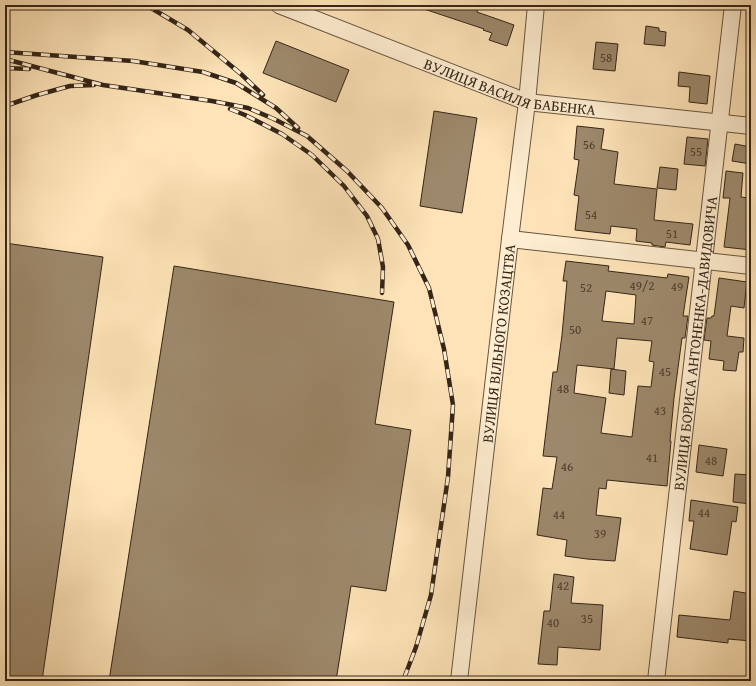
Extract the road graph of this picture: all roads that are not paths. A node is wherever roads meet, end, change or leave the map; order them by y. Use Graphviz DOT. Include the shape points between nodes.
graph roads {
  1 [pos="279,5"];
  2 [pos="536,5"];
  3 [pos="733,5"];
  4 [pos="527,102"];
  5 [pos="720,122"];
  6 [pos="751,126"];
  7 [pos="510,239"];
  8 [pos="704,260"];
  9 [pos="751,266"];
  10 [pos="459,681"];
  11 [pos="656,681"];
  1 -- 4 [label="street, ВУЛИЦЯ ВАСИЛЯ БАБЕНКА"];
  2 -- 4 [label="street, ВУЛИЦЯ ВІЛЬНОГО КОЗАЦТВА"];
  3 -- 5 [label="street, ВУЛИЦЯ БОРИСА АНТОНЕНКА-ДАВИДОВИЧА"];
  4 -- 5 [label="street, ВУЛИЦЯ ВАСИЛЯ БАБЕНКА"];
  4 -- 7 [label="street, ВУЛИЦЯ ВІЛЬНОГО КОЗАЦТВА"];
  5 -- 6 [label="street, ВУЛИЦЯ ВАСИЛЯ БАБЕНКА"];
  5 -- 8 [label="street, ВУЛИЦЯ БОРИСА АНТОНЕНКА-ДАВИДОВИЧА"];
  7 -- 8 [label="street"];
  7 -- 10 [label="street, ВУЛИЦЯ ВІЛЬНОГО КОЗАЦТВА"];
  8 -- 9 [label="street"];
  8 -- 11 [label="street, ВУЛИЦЯ БОРИСА АНТОНЕНКА-ДАВИДОВИЧА"];
}
